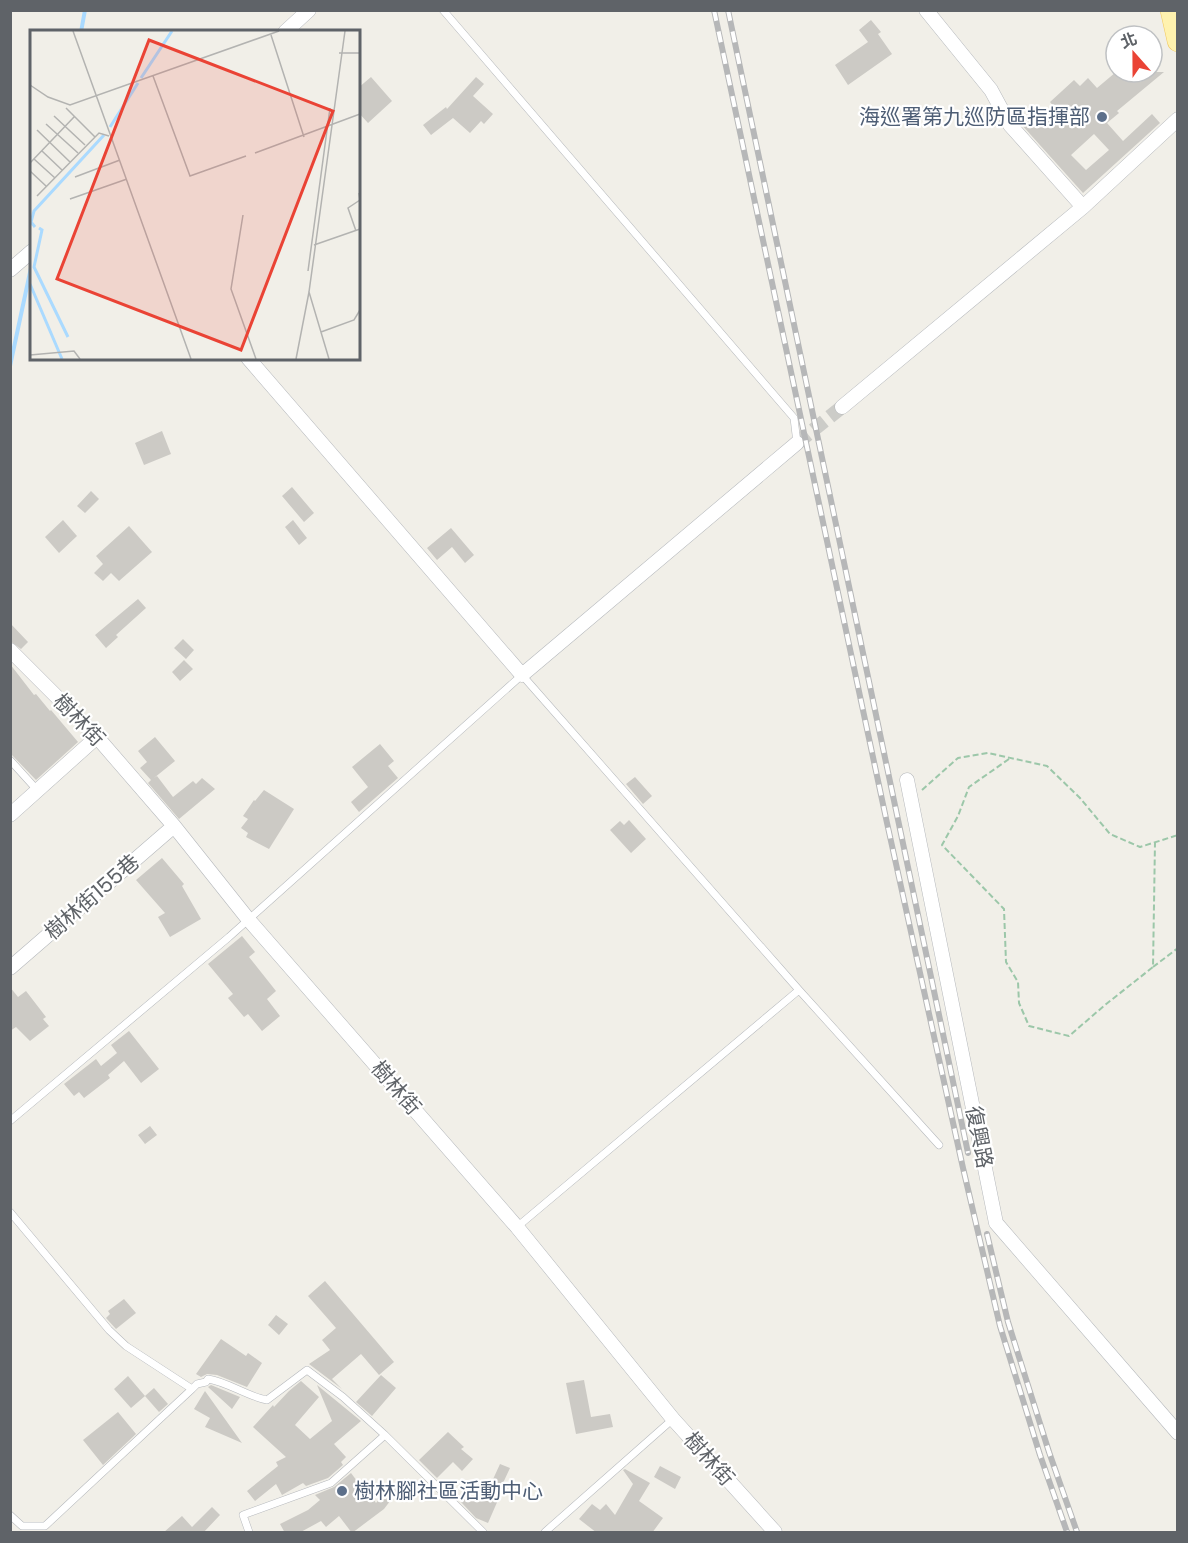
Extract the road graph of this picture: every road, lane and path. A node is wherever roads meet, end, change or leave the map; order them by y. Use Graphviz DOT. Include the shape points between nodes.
graph roads {
  1 [pos="309,10"];
  2 [pos="443,10"];
  3 [pos="926,10"];
  4 [pos="1171,10"];
  5 [pos="287,30"];
  6 [pos="1178,41"];
  7 [pos="1178,119"];
  8 [pos="1083,207"];
  9 [pos="30,253"];
  10 [pos="10,270"];
  11 [pos="250,360"];
  12 [pos="842,407"];
  13 [pos="797,442"];
  14 [pos="10,650"];
  15 [pos="522,675"];
  16 [pos="97,737"];
  17 [pos="1008,759"];
  18 [pos="10,760"];
  19 [pos="907,780"];
  20 [pos="38,791"];
  21 [pos="911,800"];
  22 [pos="10,815"];
  23 [pos="174,826"];
  24 [pos="1178,835"];
  25 [pos="1155,842"];
  26 [pos="248,919"];
  27 [pos="1178,948"];
  28 [pos="1153,967"];
  29 [pos="10,968"];
  30 [pos="799,990"];
  31 [pos="10,1121"];
  32 [pos="939,1145"];
  33 [pos="10,1212"];
  34 [pos="517,1227"];
  35 [pos="192,1389"];
  36 [pos="674,1419"];
  37 [pos="1178,1433"];
  38 [pos="385,1435"];
  39 [pos="10,1515"];
  40 [pos="249,1533"];
  41 [pos="483,1533"];
  42 [pos="545,1533"];
  43 [pos="775,1533"];
  1 -- 5 [label="street"];
  2 -- 13 [label="lane" via="794,418"];
  3 -- 8 [label="street" via="990,90 1010,125"];
  4 -- 6 [label="main road"];
  7 -- 8 [label="street"];
  8 -- 12 [label="street"];
  9 -- 10 [label="street"];
  11 -- 15 [label="street"];
  13 -- 15 [label="street"];
  14 -- 16 [label="street, 樹林街"];
  15 -- 26 [label="lane"];
  15 -- 30 [label="lane"];
  16 -- 20 [label="street"];
  16 -- 23 [label="street, 樹林街"];
  17 -- 21 [label="path" via="988,753 958,758"];
  17 -- 25 [label="path" via="1047,766 1110,834 1140,847"];
  17 -- 28 [label="path" via="969,787 942,845 1004,909 1006,962 1018,982 1019,1003 1029,1026 1070,1036"];
  18 -- 20 [label="lane"];
  19 -- 21 [label="street, 復興路"];
  20 -- 22 [label="street"];
  21 -- 37 [label="street, 復興路" via="996,1223"];
  23 -- 26 [label="street, 樹林街"];
  23 -- 29 [label="street, 樹林街155巷"];
  24 -- 25 [label="path"];
  25 -- 28 [label="path"];
  26 -- 31 [label="lane"];
  26 -- 34 [label="street, 樹林街"];
  27 -- 28 [label="path"];
  30 -- 32 [label="lane"];
  30 -- 34 [label="lane"];
  33 -- 35 [label="lane" via="109,1330 126,1346"];
  34 -- 36 [label="street, 樹林街"];
  35 -- 38 [label="lane" via="208,1379 216,1380 267,1400 308,1370"];
  35 -- 39 [label="lane" via="45,1526 22,1526"];
  36 -- 42 [label="lane"];
  36 -- 43 [label="street, 樹林街"];
  38 -- 40 [label="lane" via="331,1483 243,1515"];
  38 -- 41 [label="lane"];
}
